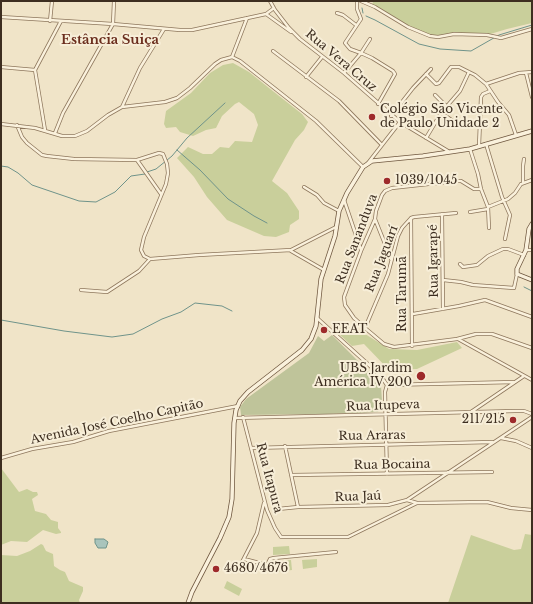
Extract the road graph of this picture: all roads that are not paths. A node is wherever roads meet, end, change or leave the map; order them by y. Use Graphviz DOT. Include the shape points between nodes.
graph roads {
  1 [pos="52,1"];
  2 [pos="114,1"];
  3 [pos="270,1"];
  4 [pos="358,1"];
  5 [pos="361,1"];
  6 [pos="274,8"];
  7 [pos="277,13"];
  8 [pos="337,13"];
  9 [pos="266,14"];
  10 [pos="1,17"];
  11 [pos="247,17"];
  12 [pos="272,18"];
  13 [pos="50,21"];
  14 [pos="61,21"];
  15 [pos="113,24"];
  16 [pos="356,26"];
  17 [pos="164,28"];
  18 [pos="532,29"];
  19 [pos="295,34"];
  20 [pos="370,39"];
  21 [pos="273,51"];
  22 [pos="361,54"];
  23 [pos="232,57"];
  24 [pos="322,57"];
  25 [pos="1,67"];
  26 [pos="431,69"];
  27 [pos="35,70"];
  28 [pos="469,72"];
  29 [pos="532,72"];
  30 [pos="344,73"];
  31 [pos="526,73"];
  32 [pos="426,74"];
  33 [pos="306,77"];
  34 [pos="486,84"];
  35 [pos="490,91"];
  36 [pos="435,95"];
  37 [pos="532,96"];
  38 [pos="378,104"];
  39 [pos="446,106"];
  40 [pos="122,107"];
  41 [pos="441,113"];
  42 [pos="391,116"];
  43 [pos="400,122"];
  44 [pos="467,123"];
  45 [pos="1,124"];
  46 [pos="16,125"];
  47 [pos="45,130"];
  48 [pos="532,131"];
  49 [pos="55,133"];
  50 [pos="516,135"];
  51 [pos="426,138"];
  52 [pos="486,144"];
  53 [pos="382,145"];
  54 [pos="479,146"];
  55 [pos="470,149"];
  56 [pos="449,152"];
  57 [pos="524,159"];
  58 [pos="137,160"];
  59 [pos="368,163"];
  60 [pos="363,167"];
  61 [pos="532,180"];
  62 [pos="523,183"];
  63 [pos="304,187"];
  64 [pos="481,189"];
  65 [pos="161,194"];
  66 [pos="344,200"];
  67 [pos="504,202"];
  68 [pos="488,208"];
  69 [pos="339,211"];
  70 [pos="470,212"];
  71 [pos="456,213"];
  72 [pos="442,214"];
  73 [pos="412,218"];
  74 [pos="375,219"];
  75 [pos="532,224"];
  76 [pos="336,227"];
  77 [pos="489,228"];
  78 [pos="505,239"];
  79 [pos="291,250"];
  80 [pos="526,250"];
  81 [pos="532,250"];
  82 [pos="361,251"];
  83 [pos="525,255"];
  84 [pos="150,259"];
  85 [pos="391,259"];
  86 [pos="460,264"];
  87 [pos="324,270"];
  88 [pos="517,274"];
  89 [pos="443,280"];
  90 [pos="532,280"];
  91 [pos="81,290"];
  92 [pos="444,309"];
  93 [pos="412,314"];
  94 [pos="317,317"];
  95 [pos="532,317"];
  96 [pos="365,328"];
  97 [pos="458,339"];
  98 [pos="412,346"];
  99 [pos="532,348"];
  100 [pos="524,376"];
  101 [pos="532,380"];
  102 [pos="515,382"];
  103 [pos="387,385"];
  104 [pos="238,406"];
  105 [pos="470,412"];
  106 [pos="386,414"];
  107 [pos="532,416"];
  108 [pos="243,417"];
  109 [pos="234,418"];
  110 [pos="500,438"];
  111 [pos="492,442"];
  112 [pos="387,444"];
  113 [pos="285,446"];
  114 [pos="251,448"];
  115 [pos="532,448"];
  116 [pos="1,458"];
  117 [pos="447,472"];
  118 [pos="492,472"];
  119 [pos="387,474"];
  120 [pos="292,475"];
  121 [pos="407,500"];
  122 [pos="264,502"];
  123 [pos="417,503"];
  124 [pos="298,507"];
  125 [pos="278,509"];
  126 [pos="532,510"];
  127 [pos="336,552"];
  128 [pos="244,559"];
  129 [pos="267,565"];
  130 [pos="188,603"];
  1 -- 13 [label="street"];
  2 -- 15 [label="street"];
  3 -- 6 [label="street, Rua Vera Cruz"];
  4 -- 16 [label="street" via="357,9 361,19"];
  5 -- 18 [label="street" via="430,36 454,34 501,38"];
  6 -- 7 [label="street, Rua Vera Cruz"];
  6 -- 9 [label="street"];
  7 -- 12 [label="street"];
  7 -- 19 [label="street, Rua Vera Cruz"];
  8 -- 16 [label="street"];
  9 -- 11 [label="street"];
  9 -- 12 [label="street"];
  10 -- 13 [label="street"];
  11 -- 17 [label="street" via="192,30"];
  11 -- 23 [label="street"];
  12 -- 19 [label="street"];
  13 -- 14 [label="street"];
  14 -- 15 [label="street"];
  14 -- 27 [label="street"];
  15 -- 17 [label="street"];
  15 -- 49 [label="street" via="63,113"];
  16 -- 22 [label="street" via="345,44"];
  17 -- 40 [label="street" via="140,68"];
  19 -- 24 [label="street, Rua Vera Cruz"];
  20 -- 22 [label="street"];
  21 -- 33 [label="street"];
  22 -- 30 [label="street"];
  22 -- 38 [label="street" via="372,58 395,74"];
  23 -- 40 [label="street" via="215,64 177,98 165,102"];
  23 -- 60 [label="street" via="316,121"];
  24 -- 30 [label="street, Rua Vera Cruz"];
  24 -- 33 [label="street"];
  25 -- 27 [label="street"];
  26 -- 32 [label="street"];
  27 -- 47 [label="street"];
  28 -- 32 [label="street" via="459,67 451,67 436,84"];
  28 -- 34 [label="street"];
  28 -- 39 [label="street" via="460,91"];
  29 -- 31 [label="street"];
  30 -- 38 [label="street, Rua Vera Cruz"];
  31 -- 34 [label="street"];
  31 -- 37 [label="street"];
  32 -- 42 [label="street"];
  33 -- 53 [label="street" via="339,101"];
  34 -- 35 [label="street"];
  35 -- 50 [label="street" via="509,115"];
  35 -- 54 [label="street" via="481,97"];
  36 -- 39 [label="street"];
  38 -- 42 [label="street, Rua Vera Cruz"];
  39 -- 41 [label="street"];
  40 -- 49 [label="street" via="82,134 68,137"];
  41 -- 44 [label="street" via="453,122"];
  41 -- 51 [label="street"];
  42 -- 43 [label="street, Rua Vera Cruz"];
  43 -- 51 [label="street, Rua Vera Cruz"];
  43 -- 53 [label="street"];
  45 -- 46 [label="street"];
  46 -- 47 [label="street"];
  46 -- 58 [label="street" via="27,143 42,155 74,159"];
  47 -- 49 [label="street"];
  48 -- 50 [label="main road"];
  50 -- 52 [label="main road"];
  51 -- 56 [label="street, Rua Vera Cruz"];
  52 -- 54 [label="main road"];
  52 -- 67 [label="street"];
  53 -- 59 [label="street"];
  54 -- 55 [label="main road"];
  55 -- 56 [label="main road"];
  55 -- 64 [label="street"];
  56 -- 59 [label="main road"];
  57 -- 62 [label="street"];
  58 -- 65 [label="street"];
  58 -- 65 [label="street" via="159,152 165,156 168,173"];
  59 -- 60 [label="main road"];
  60 -- 66 [label="main road"];
  61 -- 62 [label="street"];
  62 -- 67 [label="street"];
  63 -- 69 [label="street"];
  64 -- 68 [label="street"];
  64 -- 74 [label="street, Rua Sananduva" via="470,188 461,181 392,188 382,195"];
  65 -- 84 [label="street" via="141,250 144,256"];
  66 -- 69 [label="main road"];
  66 -- 82 [label="street"];
  67 -- 68 [label="street"];
  67 -- 78 [label="street" via="510,215"];
  68 -- 70 [label="street"];
  68 -- 77 [label="street"];
  69 -- 76 [label="main road"];
  71 -- 72 [label="street, Rua Jaguarí"];
  72 -- 73 [label="street, Rua Jaguarí"];
  72 -- 89 [label="street, Rua Igarapé"];
  73 -- 85 [label="street, Rua Jaguarí" via="402,228"];
  73 -- 93 [label="street, Rua Tarumã"];
  74 -- 82 [label="street, Rua Sananduva"];
  74 -- 85 [label="street"];
  75 -- 80 [label="main road"];
  76 -- 79 [label="street"];
  76 -- 87 [label="main road"];
  79 -- 84 [label="street"];
  79 -- 87 [label="street"];
  80 -- 81 [label="street"];
  80 -- 83 [label="main road"];
  82 -- 96 [label="street, Rua Sananduva" via="344,297 348,311"];
  83 -- 86 [label="street" via="503,249 477,265 463,267"];
  83 -- 88 [label="main road"];
  84 -- 91 [label="street" via="139,271 107,292"];
  85 -- 96 [label="street, Rua Jaguarí" via="388,274"];
  87 -- 94 [label="main road"];
  88 -- 89 [label="street" via="514,288"];
  88 -- 90 [label="main road"];
  89 -- 92 [label="street, Rua Igarapé"];
  92 -- 93 [label="street"];
  92 -- 95 [label="street" via="485,300"];
  93 -- 98 [label="street, Rua Tarumã"];
  94 -- 103 [label="street" via="380,375"];
  94 -- 104 [label="main road" via="316,326 306,346 254,387"];
  96 -- 98 [label="street, Rua Sananduva" via="384,344 394,347"];
  97 -- 98 [label="street, Rua Sananduva"];
  97 -- 99 [label="street, Rua Sananduva" via="476,334 492,334"];
  97 -- 100 [label="street"];
  100 -- 101 [label="street"];
  100 -- 102 [label="street"];
  102 -- 103 [label="street"];
  102 -- 105 [label="street"];
  103 -- 106 [label="street"];
  104 -- 109 [label="main road"];
  104 -- 116 [label="street, Avenida José Coelho Capitão" via="109,431"];
  105 -- 106 [label="street, Rua Itupeva"];
  105 -- 107 [label="street, Rua Itupeva" via="520,411"];
  106 -- 108 [label="street, Rua Itupeva"];
  106 -- 112 [label="street"];
  107 -- 110 [label="street"];
  108 -- 109 [label="street, Rua Itupeva"];
  108 -- 114 [label="street, Rua Itapura"];
  109 -- 130 [label="main road" via="232,499 229,517"];
  110 -- 111 [label="street"];
  110 -- 115 [label="street"];
  111 -- 112 [label="street, Rua Araras"];
  111 -- 117 [label="street"];
  112 -- 113 [label="street, Rua Araras"];
  112 -- 119 [label="street"];
  113 -- 114 [label="street, Rua Araras"];
  113 -- 120 [label="street"];
  114 -- 122 [label="street, Rua Itapura"];
  117 -- 118 [label="street, Rua Bocaina"];
  117 -- 119 [label="street, Rua Bocaina"];
  117 -- 121 [label="street"];
  119 -- 120 [label="street, Rua Bocaina"];
  120 -- 124 [label="street"];
  121 -- 123 [label="street"];
  121 -- 124 [label="street, Rua Jaú" via="388,505"];
  122 -- 123 [label="street, Rua Itapura" via="274,528 281,537 348,537"];
  122 -- 128 [label="street" via="257,533"];
  123 -- 126 [label="street" via="487,502"];
  124 -- 125 [label="street, Rua Jaú"];
  127 -- 129 [label="street" via="274,558 270,559"];
  128 -- 129 [label="street"];
  128 -- 129 [label="street" via="241,565 265,569"];
}
